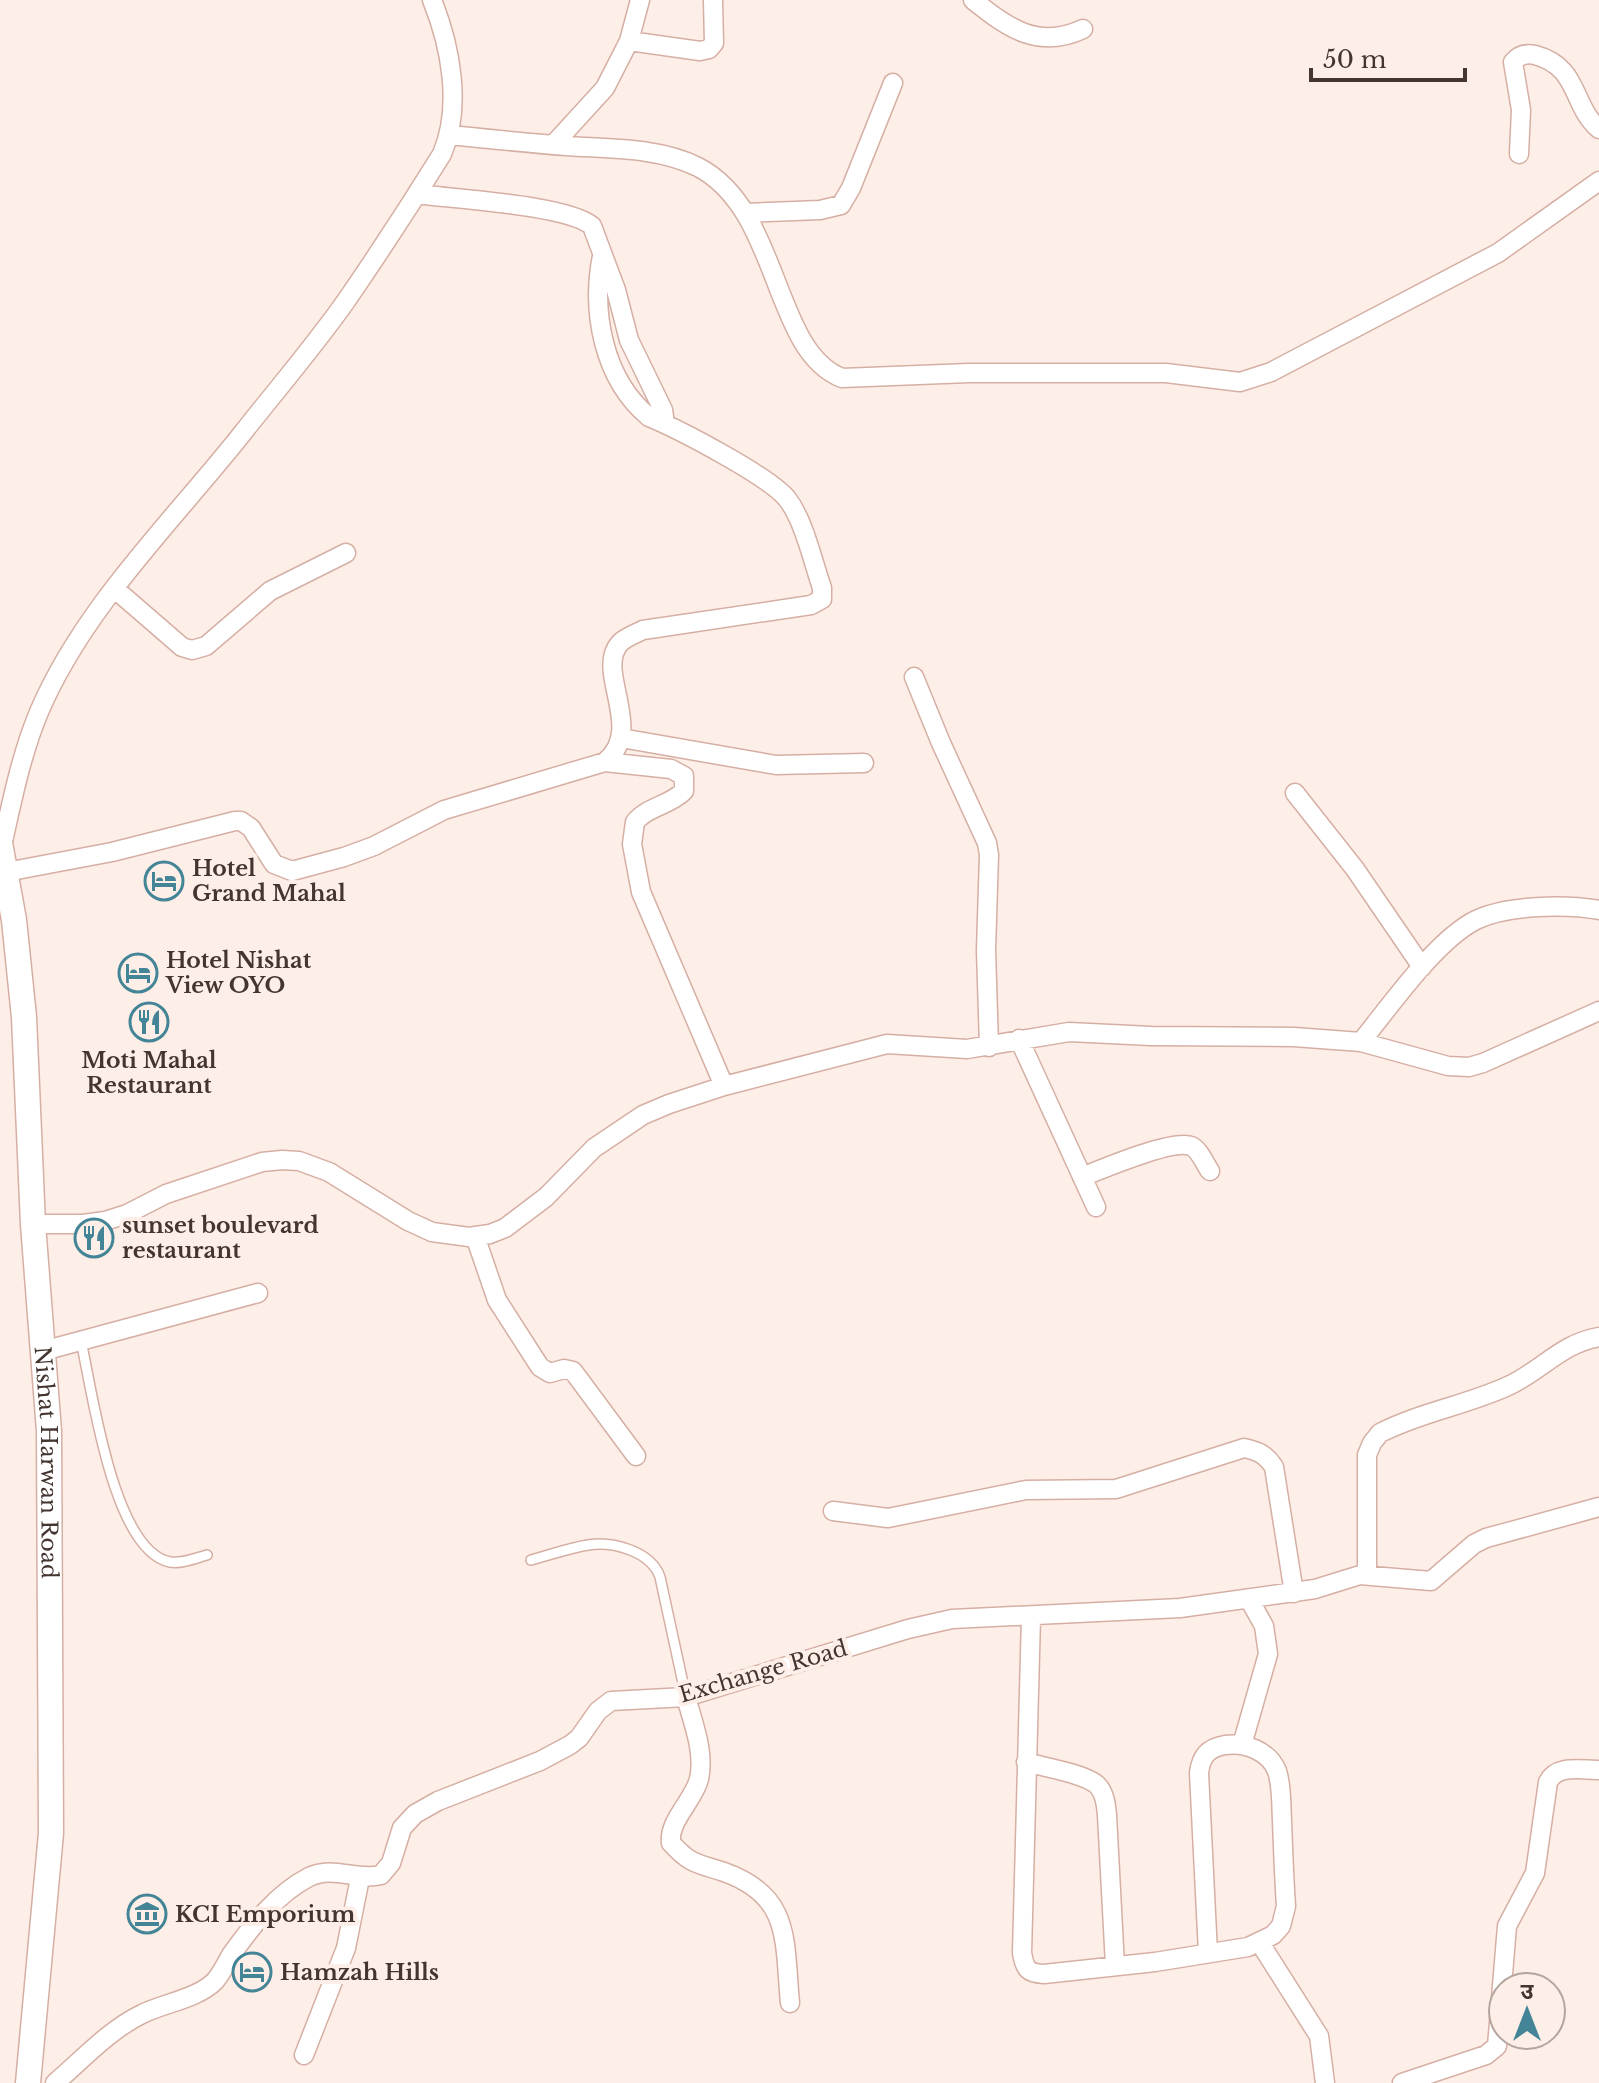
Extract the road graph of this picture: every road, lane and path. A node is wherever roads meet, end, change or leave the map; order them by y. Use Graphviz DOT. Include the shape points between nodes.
graph roads {
  1 [pos="432,0"];
  2 [pos="640,0"];
  3 [pos="713,0"];
  4 [pos="973,0"];
  5 [pos="1083,29"];
  6 [pos="629,41"];
  7 [pos="893,83"];
  8 [pos="1599,129"];
  9 [pos="450,135"];
  10 [pos="553,145"];
  11 [pos="1519,154"];
  12 [pos="1599,181"];
  13 [pos="417,194"];
  14 [pos="745,213"];
  15 [pos="346,553"];
  16 [pos="115,589"];
  17 [pos="914,677"];
  18 [pos="621,738"];
  19 [pos="605,762"];
  20 [pos="864,763"];
  21 [pos="1295,793"];
  22 [pos="1,844"];
  23 [pos="6,872"];
  24 [pos="1599,910"];
  25 [pos="1422,967"];
  26 [pos="1599,1011"];
  27 [pos="1019,1039"];
  28 [pos="1361,1042"];
  29 [pos="989,1047"];
  30 [pos="724,1086"];
  31 [pos="1210,1171"];
  32 [pos="1082,1177"];
  33 [pos="1096,1207"];
  34 [pos="33,1224"];
  35 [pos="475,1236"];
  36 [pos="258,1293"];
  37 [pos="1599,1337"];
  38 [pos="81,1341"];
  39 [pos="43,1351"];
  40 [pos="636,1456"];
  41 [pos="1599,1507"];
  42 [pos="833,1511"];
  43 [pos="207,1555"];
  44 [pos="531,1560"];
  45 [pos="1367,1575"];
  46 [pos="1294,1593"];
  47 [pos="1249,1599"];
  48 [pos="1031,1617"];
  49 [pos="686,1697"];
  50 [pos="1242,1745"];
  51 [pos="1026,1762"];
  52 [pos="1599,1770"];
  53 [pos="360,1878"];
  54 [pos="1260,1943"];
  55 [pos="1208,1953"];
  56 [pos="1115,1966"];
  57 [pos="790,2003"];
  58 [pos="304,2055"];
  59 [pos="28,2083"];
  60 [pos="55,2083"];
  61 [pos="1325,2083"];
  62 [pos="1402,2083"];
  1 -- 9 [label="street" via="448,53"];
  2 -- 6 [label="street"];
  3 -- 6 [label="street" via="714,43 709,49"];
  4 -- 5 [label="street" via="1034,36 1059,38"];
  6 -- 10 [label="street" via="605,88"];
  7 -- 14 [label="street" via="841,205"];
  8 -- 11 [label="street" via="1563,70 1533,54 1520,55 1513,62 1522,115"];
  9 -- 10 [label="street"];
  9 -- 13 [label="street"];
  10 -- 14 [label="street" via="676,159 719,181"];
  12 -- 14 [label="street" via="1498,253 1271,372 1240,382 1166,373 842,378 828,372 807,349"];
  13 -- 16 [label="street" via="344,303"];
  13 -- 18 [label="street" via="572,215 588,222 602,256 596,297 605,346 636,405 764,479 795,512 822,599 629,636 613,662"];
  15 -- 16 [label="street" via="270,591 206,646 192,650"];
  16 -- 22 [label="street" via="38,713"];
  17 -- 29 [label="street" via="989,855"];
  18 -- 19 [label="street" via="616,754"];
  18 -- 20 [label="street" via="776,765"];
  19 -- 23 [label="street" via="444,810 374,846 301,869 274,864 251,828 235,821"];
  19 -- 30 [label="street" via="671,769 684,776 684,791 635,822 632,844 647,908"];
  21 -- 25 [label="street"];
  22 -- 23 [label="main road, Nishat Harwan Road"];
  23 -- 34 [label="main road, Nishat Harwan Road" via="24,1017"];
  24 -- 25 [label="street" via="1549,906 1488,916 1464,928"];
  25 -- 28 [label="street"];
  26 -- 28 [label="street" via="1469,1067"];
  27 -- 28 [label="street" via="1092,1032"];
  27 -- 29 [label="street"];
  27 -- 32 [label="street"];
  29 -- 30 [label="street" via="887,1044"];
  30 -- 35 [label="street" via="643,1115 594,1148 546,1197 505,1228"];
  31 -- 32 [label="street" via="1196,1149 1187,1145"];
  32 -- 33 [label="street"];
  34 -- 35 [label="street" via="105,1221 166,1194 282,1160 329,1172 432,1232"];
  34 -- 39 [label="main road, Nishat Harwan Road"];
  35 -- 40 [label="street" via="497,1300 540,1367 550,1373 573,1371"];
  36 -- 38 [label="street"];
  37 -- 45 [label="street" via="1568,1346 1504,1388 1380,1433 1367,1455"];
  38 -- 39 [label="street"];
  38 -- 43 [label="lane" via="113,1486 133,1530 170,1562"];
  39 -- 59 [label="main road, Nishat Harwan Road" via="49,1431 51,1833"];
  41 -- 45 [label="street, Exchange Road" via="1486,1538 1431,1581"];
  42 -- 46 [label="street" via="888,1518 1026,1490 1116,1489 1244,1448 1258,1451 1274,1467"];
  44 -- 49 [label="lane" via="608,1545 652,1563 660,1577"];
  45 -- 46 [label="street, Exchange Road"];
  46 -- 47 [label="street, Exchange Road"];
  47 -- 48 [label="street, Exchange Road"];
  47 -- 50 [label="street" via="1264,1626 1268,1654"];
  48 -- 49 [label="street, Exchange Road" via="932,1623"];
  48 -- 51 [label="street"];
  49 -- 53 [label="street, Exchange Road" via="611,1701 570,1745 415,1814 402,1828 387,1870"];
  49 -- 57 [label="street" via="701,1763 699,1781 671,1843 689,1861 738,1878 770,1899 781,1924"];
  50 -- 54 [label="street" via="1272,1762 1280,1784 1284,1919"];
  50 -- 55 [label="street" via="1218,1747 1201,1759"];
  51 -- 56 [label="street" via="1096,1784 1105,1800"];
  51 -- 56 [label="street" via="1025,1968 1044,1974"];
  52 -- 62 [label="street" via="1560,1770 1548,1782 1535,1873 1507,1926 1497,2046 1486,2055"];
  53 -- 58 [label="street" via="346,1948"];
  53 -- 60 [label="street" via="329,1872 307,1878 274,1902 214,1983 129,2022"];
  54 -- 55 [label="street"];
  54 -- 61 [label="street" via="1319,2036"];
  55 -- 56 [label="street"];
}
